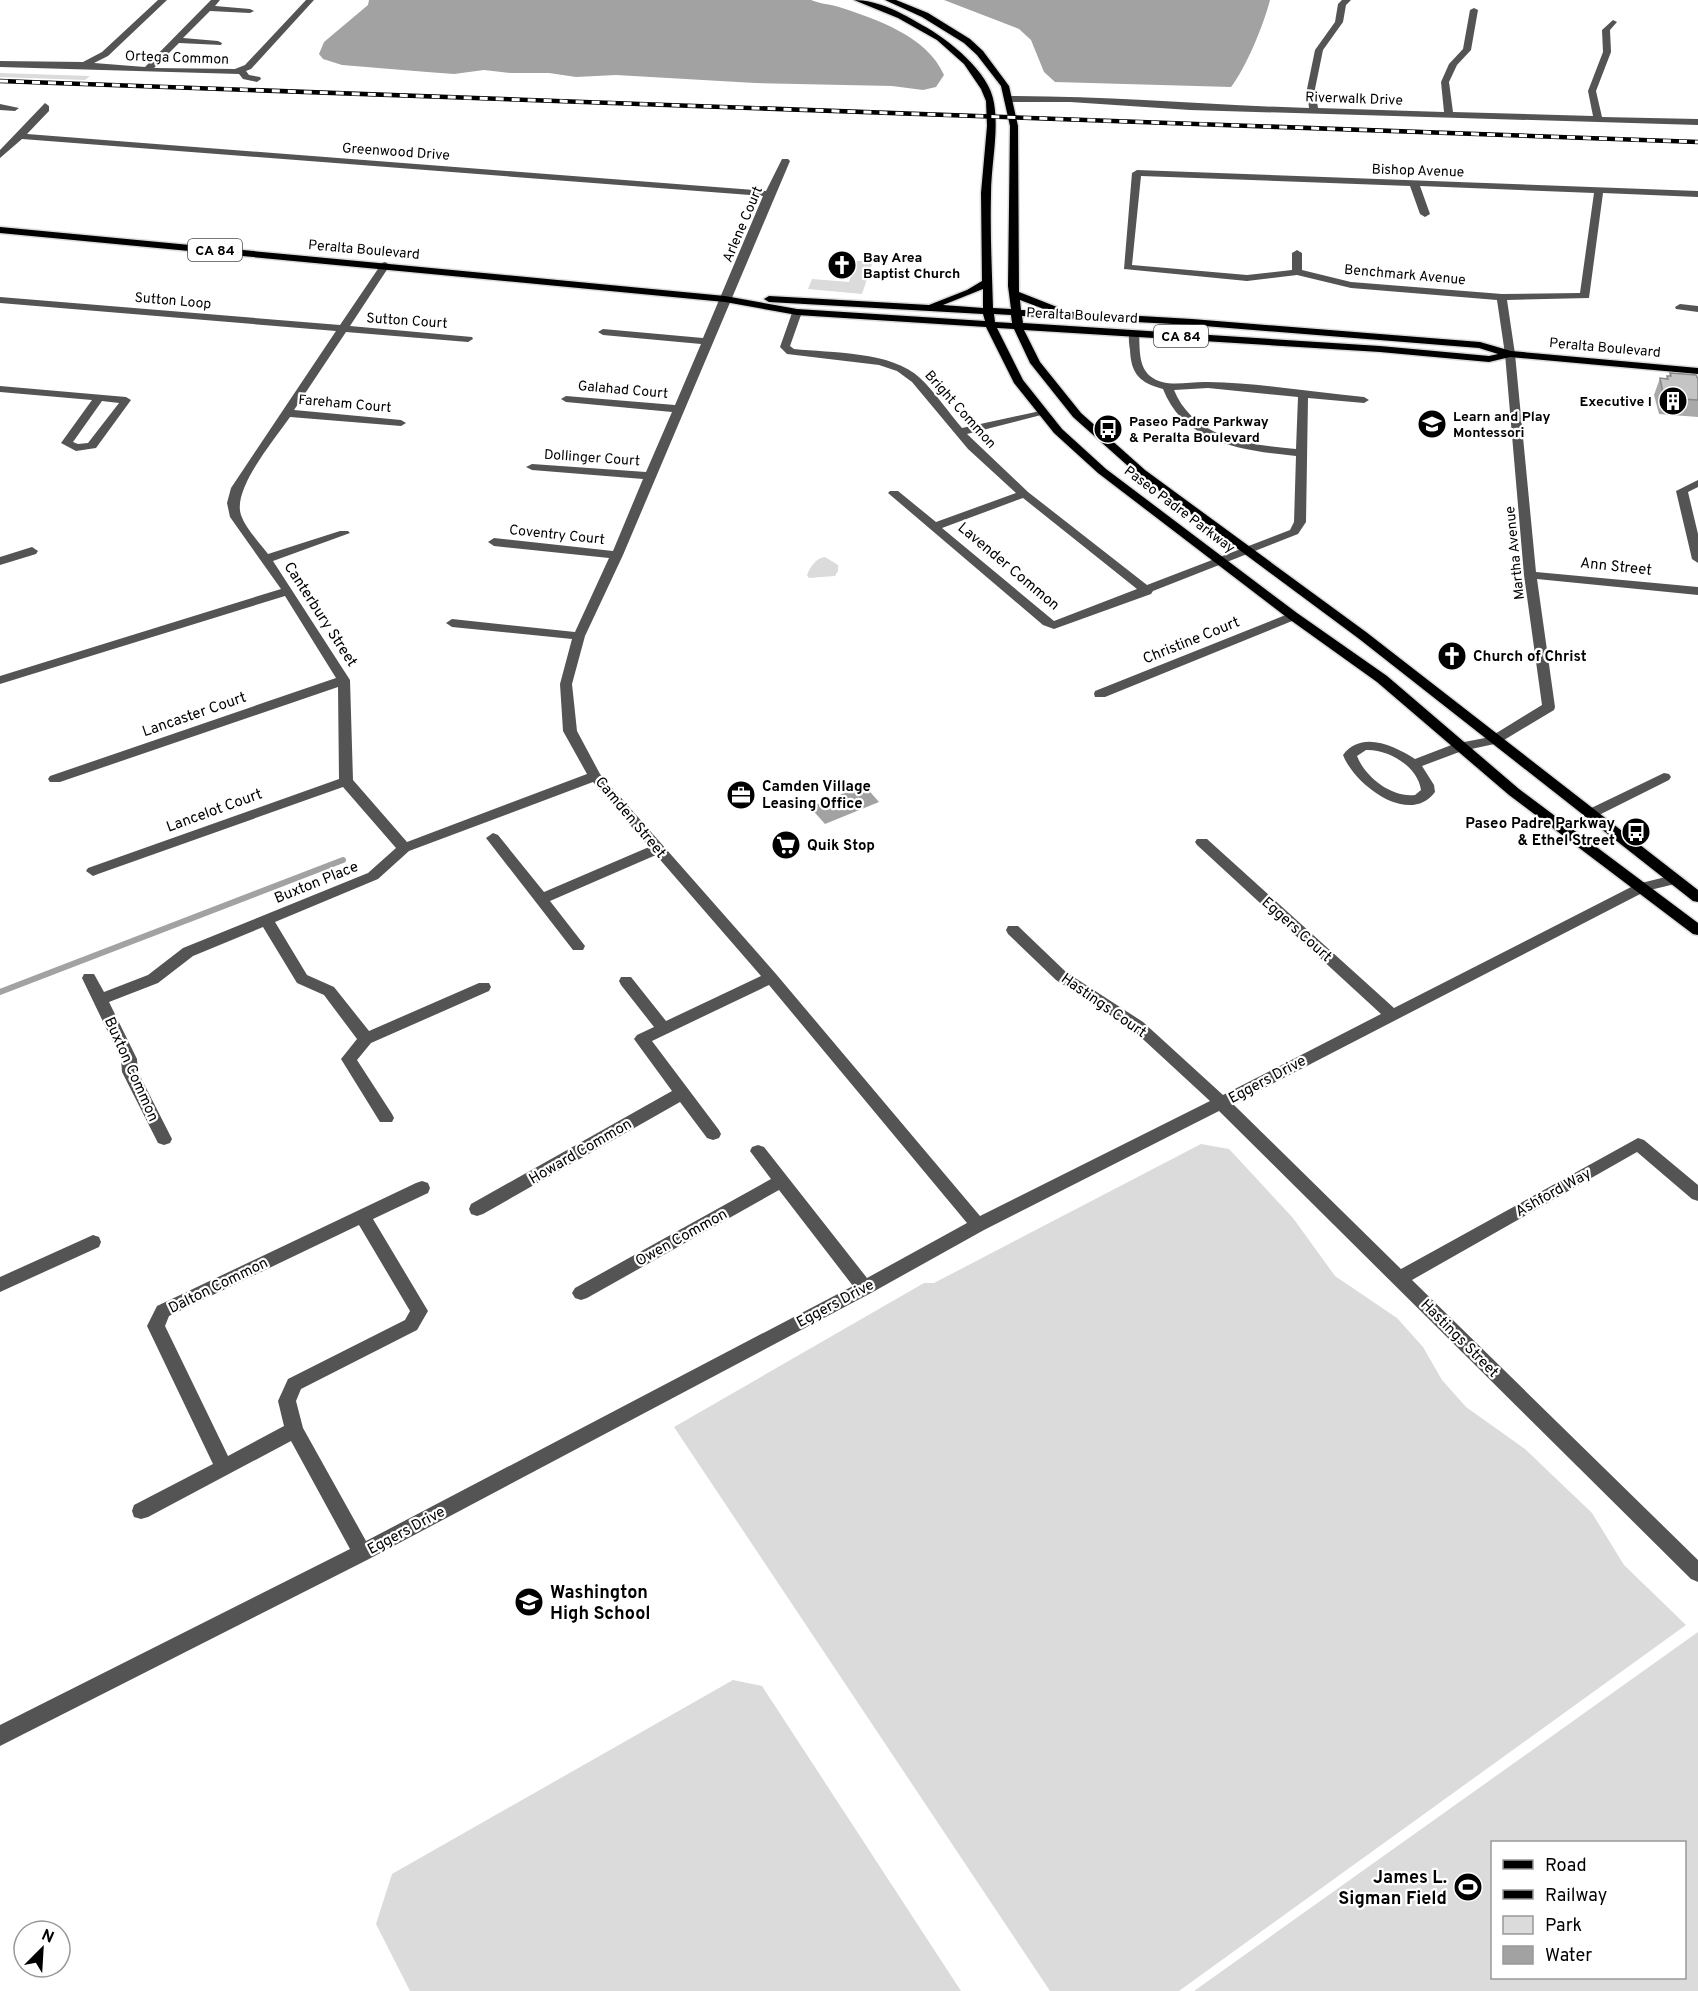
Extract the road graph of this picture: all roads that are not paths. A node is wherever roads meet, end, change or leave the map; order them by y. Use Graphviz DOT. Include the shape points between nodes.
graph roads {
  1 [pos="163,0"];
  2 [pos="216,0"];
  3 [pos="309,0"];
  4 [pos="858,0"];
  5 [pos="889,0"];
  6 [pos="1347,0"];
  7 [pos="208,8"];
  8 [pos="1474,10"];
  9 [pos="250,11"];
  10 [pos="1613,22"];
  11 [pos="175,40"];
  12 [pos="218,44"];
  13 [pos="0,64"];
  14 [pos="85,65"];
  15 [pos="147,70"];
  16 [pos="241,71"];
  17 [pos="257,79"];
  18 [pos="1009,99"];
  19 [pos="45,106"];
  20 [pos="0,107"];
  21 [pos="15,108"];
  22 [pos="1314,111"];
  23 [pos="1449,114"];
  24 [pos="1598,119"];
  25 [pos="1698,122"];
  26 [pos="21,136"];
  27 [pos="0,155"];
  28 [pos="785,161"];
  29 [pos="1414,183"];
  30 [pos="1599,191"];
  31 [pos="769,194"];
  32 [pos="1698,194"];
  33 [pos="1425,214"];
  34 [pos="0,230"];
  35 [pos="1297,253"];
  36 [pos="385,266"];
  37 [pos="1127,267"];
  38 [pos="1297,272"];
  39 [pos="989,281"];
  40 [pos="1014,294"];
  41 [pos="1502,297"];
  42 [pos="726,299"];
  43 [pos="0,300"];
  44 [pos="928,307"];
  45 [pos="1680,308"];
  46 [pos="1698,309"];
  47 [pos="988,311"];
  48 [pos="797,312"];
  49 [pos="1016,313"];
  50 [pos="1145,320"];
  51 [pos="991,325"];
  52 [pos="1018,327"];
  53 [pos="344,330"];
  54 [pos="603,332"];
  55 [pos="1134,333"];
  56 [pos="468,339"];
  57 [pos="707,341"];
  58 [pos="1510,354"];
  59 [pos="1698,370"];
  60 [pos="1168,387"];
  61 [pos="0,389"];
  62 [pos="1303,396"];
  63 [pos="99,398"];
  64 [pos="566,399"];
  65 [pos="1364,400"];
  66 [pos="679,409"];
  67 [pos="1041,412"];
  68 [pos="288,413"];
  69 [pos="401,423"];
  70 [pos="961,432"];
  71 [pos="1301,453"];
  72 [pos="532,467"];
  73 [pos="649,476"];
  74 [pos="1698,483"];
  75 [pos="894,493"];
  76 [pos="1024,494"];
  77 [pos="936,526"];
  78 [pos="344,533"];
  79 [pos="494,542"];
  80 [pos="32,551"];
  81 [pos="1249,551"];
  82 [pos="617,555"];
  83 [pos="266,559"];
  84 [pos="1698,559"];
  85 [pos="0,561"];
  86 [pos="1223,561"];
  87 [pos="1530,575"];
  88 [pos="288,591"];
  89 [pos="1148,591"];
  90 [pos="1698,591"];
  91 [pos="1293,616"];
  92 [pos="452,623"];
  93 [pos="579,636"];
  94 [pos="0,680"];
  95 [pos="344,680"];
  96 [pos="1100,694"];
  97 [pos="1494,740"];
  98 [pos="1459,747"];
  99 [pos="1414,764"];
  100 [pos="595,776"];
  101 [pos="1664,777"];
  102 [pos="55,778"];
  103 [pos="346,781"];
  104 [pos="1590,814"];
  105 [pos="493,838"];
  106 [pos="1202,842"];
  107 [pos="404,848"];
  108 [pos="658,849"];
  109 [pos="93,871"];
  110 [pos="1674,880"];
  111 [pos="1642,887"];
  112 [pos="1698,897"];
  113 [pos="541,899"];
  114 [pos="266,920"];
  115 [pos="1013,930"];
  116 [pos="1698,930"];
  117 [pos="578,946"];
  118 [pos="89,978"];
  119 [pos="771,978"];
  120 [pos="626,981"];
  121 [pos="484,987"];
  122 [pos="100,999"];
  123 [pos="1392,1015"];
  124 [pos="664,1029"];
  125 [pos="366,1039"];
  126 [pos="682,1093"];
  127 [pos="1221,1103"];
  128 [pos="386,1118"];
  129 [pos="713,1134"];
  130 [pos="164,1139"];
  131 [pos="758,1151"];
  132 [pos="780,1182"];
  133 [pos="422,1188"];
  134 [pos="1698,1194"];
  135 [pos="477,1209"];
  136 [pos="362,1215"];
  137 [pos="978,1225"];
  138 [pos="93,1242"];
  139 [pos="1399,1279"];
  140 [pos="0,1285"];
  141 [pos="865,1288"];
  142 [pos="581,1293"];
  143 [pos="294,1430"];
  144 [pos="224,1467"];
  145 [pos="141,1511"];
  146 [pos="362,1553"];
  147 [pos="1698,1573"];
  148 [pos="0,1736"];
  1 -- 14 [label="street" via="105,54"];
  2 -- 7 [label="street"];
  3 -- 16 [label="street, Ortega Common"];
  4 -- 39 [label="main road, Paseo Padre Parkway" via="901,16 940,38 967,62 985,89 990,101 991,126 986,193"];
  5 -- 18 [label="main road, Paseo Padre Parkway" via="925,15 967,41 997,73"];
  6 -- 22 [label="street" via="1342,4 1339,22 1319,50 1311,89"];
  7 -- 9 [label="street"];
  7 -- 11 [label="street"];
  8 -- 23 [label="street" via="1467,50 1453,64 1445,82"];
  10 -- 24 [label="street" via="1606,30 1607,52 1592,91"];
  11 -- 12 [label="street"];
  11 -- 15 [label="street"];
  13 -- 14 [label="street, Ortega Common"];
  14 -- 15 [label="street, Ortega Common"];
  15 -- 16 [label="street, Ortega Common"];
  16 -- 17 [label="street" via="246,77"];
  18 -- 22 [label="street, Riverwalk Drive"];
  18 -- 40 [label="main road, Paseo Padre Parkway" via="1014,126"];
  19 -- 26 [label="street" via="45,111"];
  20 -- 21 [label="street"];
  22 -- 23 [label="street, Riverwalk Drive"];
  23 -- 24 [label="street, Riverwalk Drive"];
  24 -- 25 [label="street, Riverwalk Drive"];
  26 -- 27 [label="street"];
  26 -- 31 [label="street, Greenwood Drive"];
  28 -- 31 [label="street, Arlene Court"];
  29 -- 30 [label="street, Bishop Avenue"];
  29 -- 33 [label="street"];
  29 -- 37 [label="street, Bishop Avenue" via="1137,173"];
  30 -- 32 [label="street, Bishop Avenue"];
  30 -- 41 [label="street, Benchmark Avenue" via="1585,296"];
  31 -- 42 [label="street, Arlene Court"];
  34 -- 36 [label="main road, Peralta Boulevard / CA 84"];
  35 -- 38 [label="street"];
  36 -- 42 [label="main road, Peralta Boulevard / CA 84"];
  36 -- 53 [label="street, Canterbury Street"];
  37 -- 38 [label="street, Benchmark Avenue" via="1247,278"];
  38 -- 41 [label="street, Benchmark Avenue" via="1351,285"];
  39 -- 44 [label="main road" via="971,292"];
  39 -- 47 [label="main road, Paseo Padre Parkway"];
  40 -- 49 [label="main road, Paseo Padre Parkway"];
  40 -- 50 [label="main road" via="1055,309 1126,313"];
  41 -- 58 [label="street, Martha Avenue"];
  42 -- 44 [label="main road, Peralta Boulevard / CA 84"];
  42 -- 48 [label="main road, Peralta Boulevard / CA 84"];
  42 -- 57 [label="street, Camden Street"];
  43 -- 53 [label="street, Sutton Loop"];
  44 -- 47 [label="main road, Peralta Boulevard / CA 84"];
  45 -- 46 [label="street"];
  47 -- 49 [label="main road, Peralta Boulevard / CA 84"];
  47 -- 51 [label="main road, Paseo Padre Parkway"];
  48 -- 51 [label="main road, Peralta Boulevard / CA 84"];
  48 -- 70 [label="street, Bright Common" via="784,344 791,352 881,362 901,369 916,380"];
  49 -- 50 [label="main road, Peralta Boulevard / CA 84"];
  49 -- 52 [label="main road, Paseo Padre Parkway"];
  50 -- 58 [label="main road, Peralta Boulevard / CA 84" via="1480,345"];
  51 -- 52 [label="main road, Peralta Boulevard / CA 84"];
  51 -- 67 [label="main road, Paseo Padre Parkway" via="1018,381"];
  52 -- 55 [label="main road, Peralta Boulevard / CA 84"];
  52 -- 81 [label="main road, Paseo Padre Parkway" via="1035,363 1095,433"];
  53 -- 56 [label="street, Sutton Court"];
  53 -- 68 [label="street, Canterbury Street"];
  54 -- 57 [label="street"];
  55 -- 58 [label="main road, Peralta Boulevard / CA 84" via="1489,359"];
  55 -- 60 [label="street" via="1136,365 1144,377"];
  57 -- 66 [label="street, Camden Street"];
  58 -- 59 [label="main road, Peralta Boulevard / CA 84"];
  58 -- 87 [label="street, Martha Avenue"];
  60 -- 62 [label="street" via="1208,385"];
  60 -- 71 [label="street" via="1173,402 1210,436 1244,447"];
  61 -- 63 [label="street"];
  62 -- 65 [label="street"];
  62 -- 71 [label="street"];
  63 -- 63 [label="street" via="80,425 67,443 76,448 92,446 126,400"];
  64 -- 66 [label="street, Galahad Court"];
  66 -- 73 [label="street, Camden Street"];
  67 -- 70 [label="street"];
  67 -- 86 [label="main road, Paseo Padre Parkway" via="1102,471"];
  68 -- 69 [label="street, Fareham Court"];
  68 -- 83 [label="street, Canterbury Street" via="237,488 233,503 236,517"];
  70 -- 76 [label="street, Bright Common"];
  71 -- 81 [label="street" via="1300,522 1294,532"];
  72 -- 73 [label="street, Dollinger Court"];
  73 -- 82 [label="street, Camden Street"];
  74 -- 84 [label="street" via="1682,490"];
  75 -- 77 [label="street, Lavender Common"];
  76 -- 77 [label="street"];
  76 -- 89 [label="street, Bright Common"];
  77 -- 89 [label="street, Lavender Common" via="1054,625"];
  78 -- 83 [label="street"];
  79 -- 82 [label="street, Coventry Court"];
  80 -- 85 [label="street"];
  81 -- 86 [label="street"];
  81 -- 97 [label="main road, Paseo Padre Parkway"];
  82 -- 93 [label="street, Camden Street"];
  83 -- 88 [label="street, Canterbury Street"];
  86 -- 89 [label="street"];
  86 -- 91 [label="main road, Paseo Padre Parkway"];
  87 -- 90 [label="street, Ann Street"];
  87 -- 97 [label="street, Martha Avenue" via="1549,707"];
  88 -- 94 [label="street"];
  88 -- 95 [label="street, Canterbury Street"];
  91 -- 96 [label="street, Christine Court"];
  91 -- 98 [label="main road, Paseo Padre Parkway" via="1382,679"];
  92 -- 93 [label="street"];
  93 -- 100 [label="street, Camden Street" via="566,684 570,731"];
  95 -- 102 [label="street, Lancaster Court"];
  95 -- 103 [label="street, Canterbury Street"];
  97 -- 98 [label="street, Martha Avenue"];
  97 -- 104 [label="main road, Paseo Padre Parkway"];
  98 -- 99 [label="street, Martha Avenue"];
  98 -- 111 [label="main road, Paseo Padre Parkway"];
  99 -- 99 [label="street" via="1428,792 1424,798 1404,801 1381,790 1351,763 1350,755 1354,749 1369,745 1398,753"];
  100 -- 107 [label="street"];
  100 -- 108 [label="street, Camden Street"];
  101 -- 104 [label="street"];
  103 -- 107 [label="street"];
  103 -- 109 [label="street, Lancelot Court"];
  104 -- 110 [label="main road, Paseo Padre Parkway"];
  105 -- 113 [label="street"];
  106 -- 123 [label="street, Eggers Court"];
  107 -- 114 [label="street, Buxton Place" via="373,876"];
  108 -- 113 [label="street"];
  108 -- 119 [label="street, Camden Street"];
  110 -- 111 [label="street, Eggers Drive"];
  110 -- 112 [label="main road, Paseo Padre Parkway"];
  111 -- 116 [label="main road, Paseo Padre Parkway"];
  111 -- 123 [label="street, Eggers Drive"];
  113 -- 117 [label="street"];
  114 -- 122 [label="street, Buxton Common" via="188,952 153,979"];
  114 -- 125 [label="street" via="302,980 329,991"];
  115 -- 127 [label="street, Hastings Court" via="1061,976 1138,1026"];
  118 -- 122 [label="street, Buxton Common"];
  119 -- 124 [label="street"];
  119 -- 137 [label="street, Camden Street"];
  120 -- 124 [label="street"];
  121 -- 125 [label="street"];
  122 -- 130 [label="street, Buxton Common" via="129,1059 130,1072"];
  123 -- 127 [label="street, Eggers Drive"];
  124 -- 126 [label="street" via="642,1039"];
  125 -- 128 [label="street" via="349,1059"];
  126 -- 129 [label="street"];
  126 -- 135 [label="street, Howard Common"];
  127 -- 137 [label="street, Eggers Drive"];
  127 -- 139 [label="street, Hastings Street"];
  131 -- 132 [label="street"];
  132 -- 141 [label="street"];
  132 -- 142 [label="street, Owen Common"];
  133 -- 136 [label="street, Dalton Common"];
  134 -- 139 [label="street, Ashford Way" via="1638,1144"];
  136 -- 143 [label="street" via="419,1311 411,1325 294,1384 287,1401"];
  136 -- 144 [label="street, Dalton Common" via="163,1311 156,1326"];
  137 -- 141 [label="street, Eggers Drive"];
  138 -- 140 [label="street"];
  139 -- 147 [label="street, Hastings Street"];
  141 -- 146 [label="street, Eggers Drive"];
  143 -- 144 [label="street"];
  143 -- 146 [label="street"];
  144 -- 145 [label="street"];
  146 -- 148 [label="street, Eggers Drive"];
}
